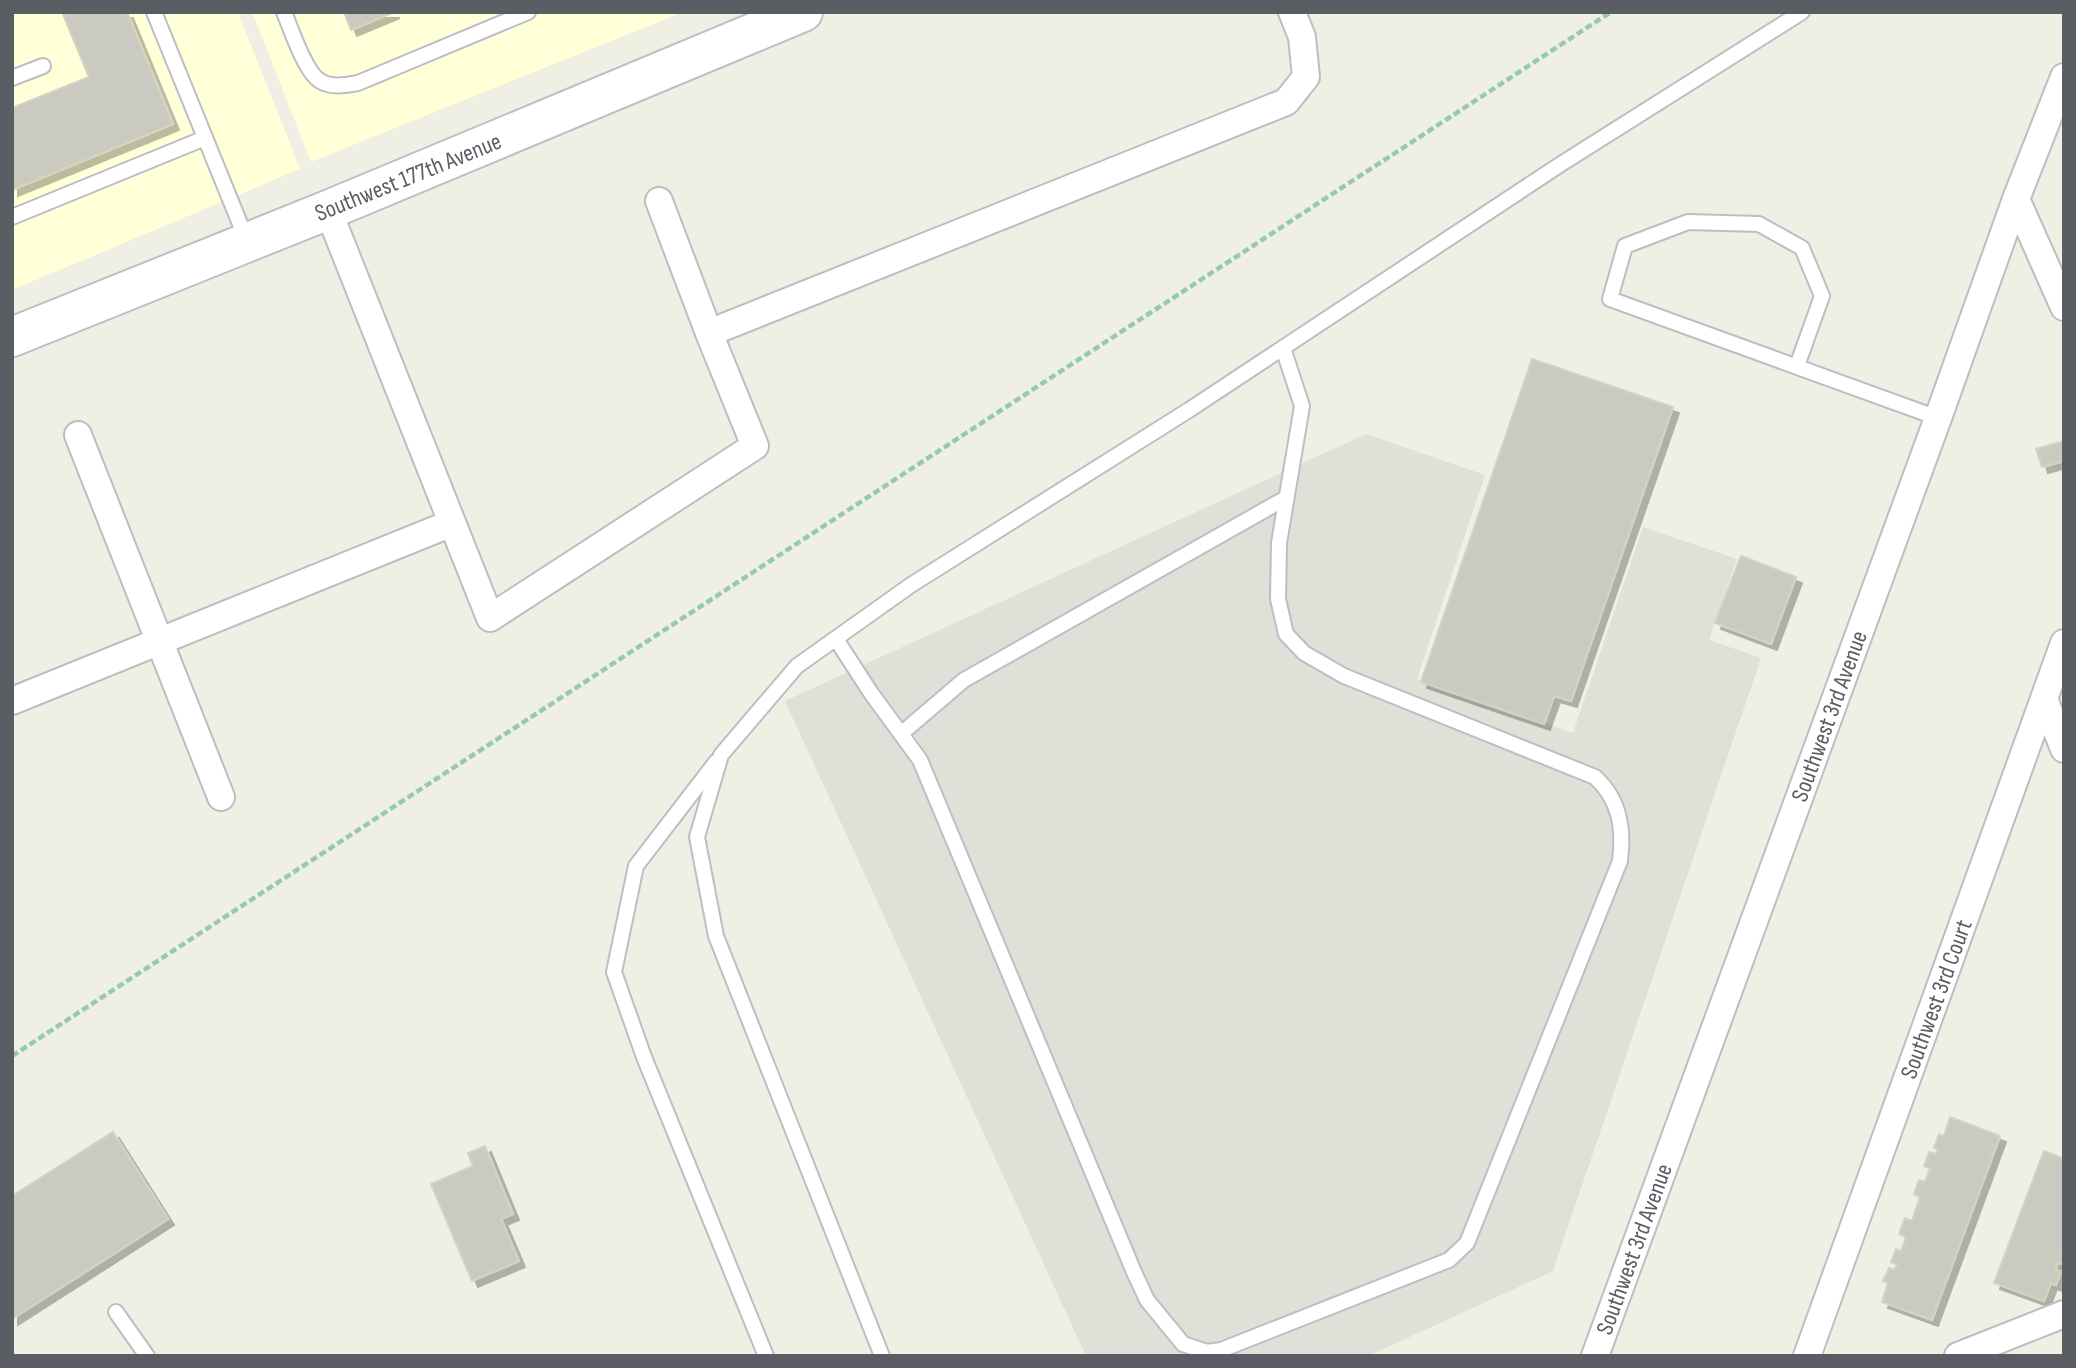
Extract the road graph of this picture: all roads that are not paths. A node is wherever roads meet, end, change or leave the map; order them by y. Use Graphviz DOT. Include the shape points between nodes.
graph roads {
  1 [pos="154,12"];
  2 [pos="284,12"];
  3 [pos="528,12"];
  4 [pos="801,12"];
  5 [pos="1292,12"];
  6 [pos="1801,12"];
  7 [pos="43,66"];
  8 [pos="12,78"];
  9 [pos="2062,86"];
  10 [pos="205,138"];
  11 [pos="2016,199"];
  12 [pos="659,201"];
  13 [pos="328,210"];
  14 [pos="12,217"];
  15 [pos="248,243"];
  16 [pos="2064,307"];
  17 [pos="709,334"];
  18 [pos="12,337"];
  19 [pos="1283,348"];
  20 [pos="1797,366"];
  21 [pos="1938,418"];
  22 [pos="78,435"];
  23 [pos="1286,498"];
  24 [pos="452,523"];
  25 [pos="836,639"];
  26 [pos="160,642"];
  27 [pos="2064,643"];
  28 [pos="2044,699"];
  29 [pos="12,701"];
  30 [pos="902,733"];
  31 [pos="2064,749"];
  32 [pos="721,755"];
  33 [pos="221,797"];
  34 [pos="116,1312"];
  35 [pos="2064,1314"];
  36 [pos="147,1356"];
  37 [pos="766,1356"];
  38 [pos="882,1356"];
  39 [pos="1595,1356"];
  40 [pos="1807,1356"];
  41 [pos="1958,1356"];
  1 -- 10 [label="lane"];
  2 -- 3 [label="lane" via="306,64 320,81 341,86"];
  4 -- 13 [label="main road, Southwest 177th Avenue"];
  5 -- 17 [label="street" via="1302,37 1306,77 1286,103"];
  6 -- 19 [label="lane"];
  7 -- 8 [label="lane"];
  9 -- 11 [label="street, Southwest 3rd Avenue"];
  10 -- 14 [label="lane"];
  10 -- 15 [label="lane"];
  11 -- 16 [label="street"];
  11 -- 21 [label="street, Southwest 3rd Avenue"];
  12 -- 17 [label="street"];
  13 -- 15 [label="main road, Southwest 177th Avenue"];
  13 -- 24 [label="street"];
  15 -- 18 [label="main road, Southwest 177th Avenue"];
  17 -- 24 [label="street" via="755,446 490,618"];
  19 -- 23 [label="lane" via="1302,406"];
  19 -- 25 [label="lane"];
  20 -- 20 [label="lane" via="1610,299 1626,246 1688,222 1759,224 1802,248 1822,296"];
  20 -- 21 [label="lane"];
  21 -- 39 [label="street, Southwest 3rd Avenue"];
  22 -- 26 [label="street"];
  23 -- 30 [label="lane" via="964,680"];
  23 -- 30 [label="lane" via="1278,599 1286,634 1304,653 1343,676 1595,777 1607,788 1620,818 1620,861 1467,1243 1448,1260 1221,1350 1207,1352 1182,1344 1147,1300 920,760"];
  24 -- 26 [label="street"];
  25 -- 30 [label="lane"];
  25 -- 32 [label="lane" via="797,666"];
  26 -- 29 [label="street"];
  26 -- 33 [label="street"];
  27 -- 28 [label="street, Southwest 3rd Court"];
  28 -- 31 [label="street"];
  28 -- 40 [label="street, Southwest 3rd Court"];
  32 -- 37 [label="lane" via="636,866 614,972"];
  32 -- 38 [label="lane" via="697,837 716,936"];
  34 -- 36 [label="lane"];
  35 -- 41 [label="street"];
}
